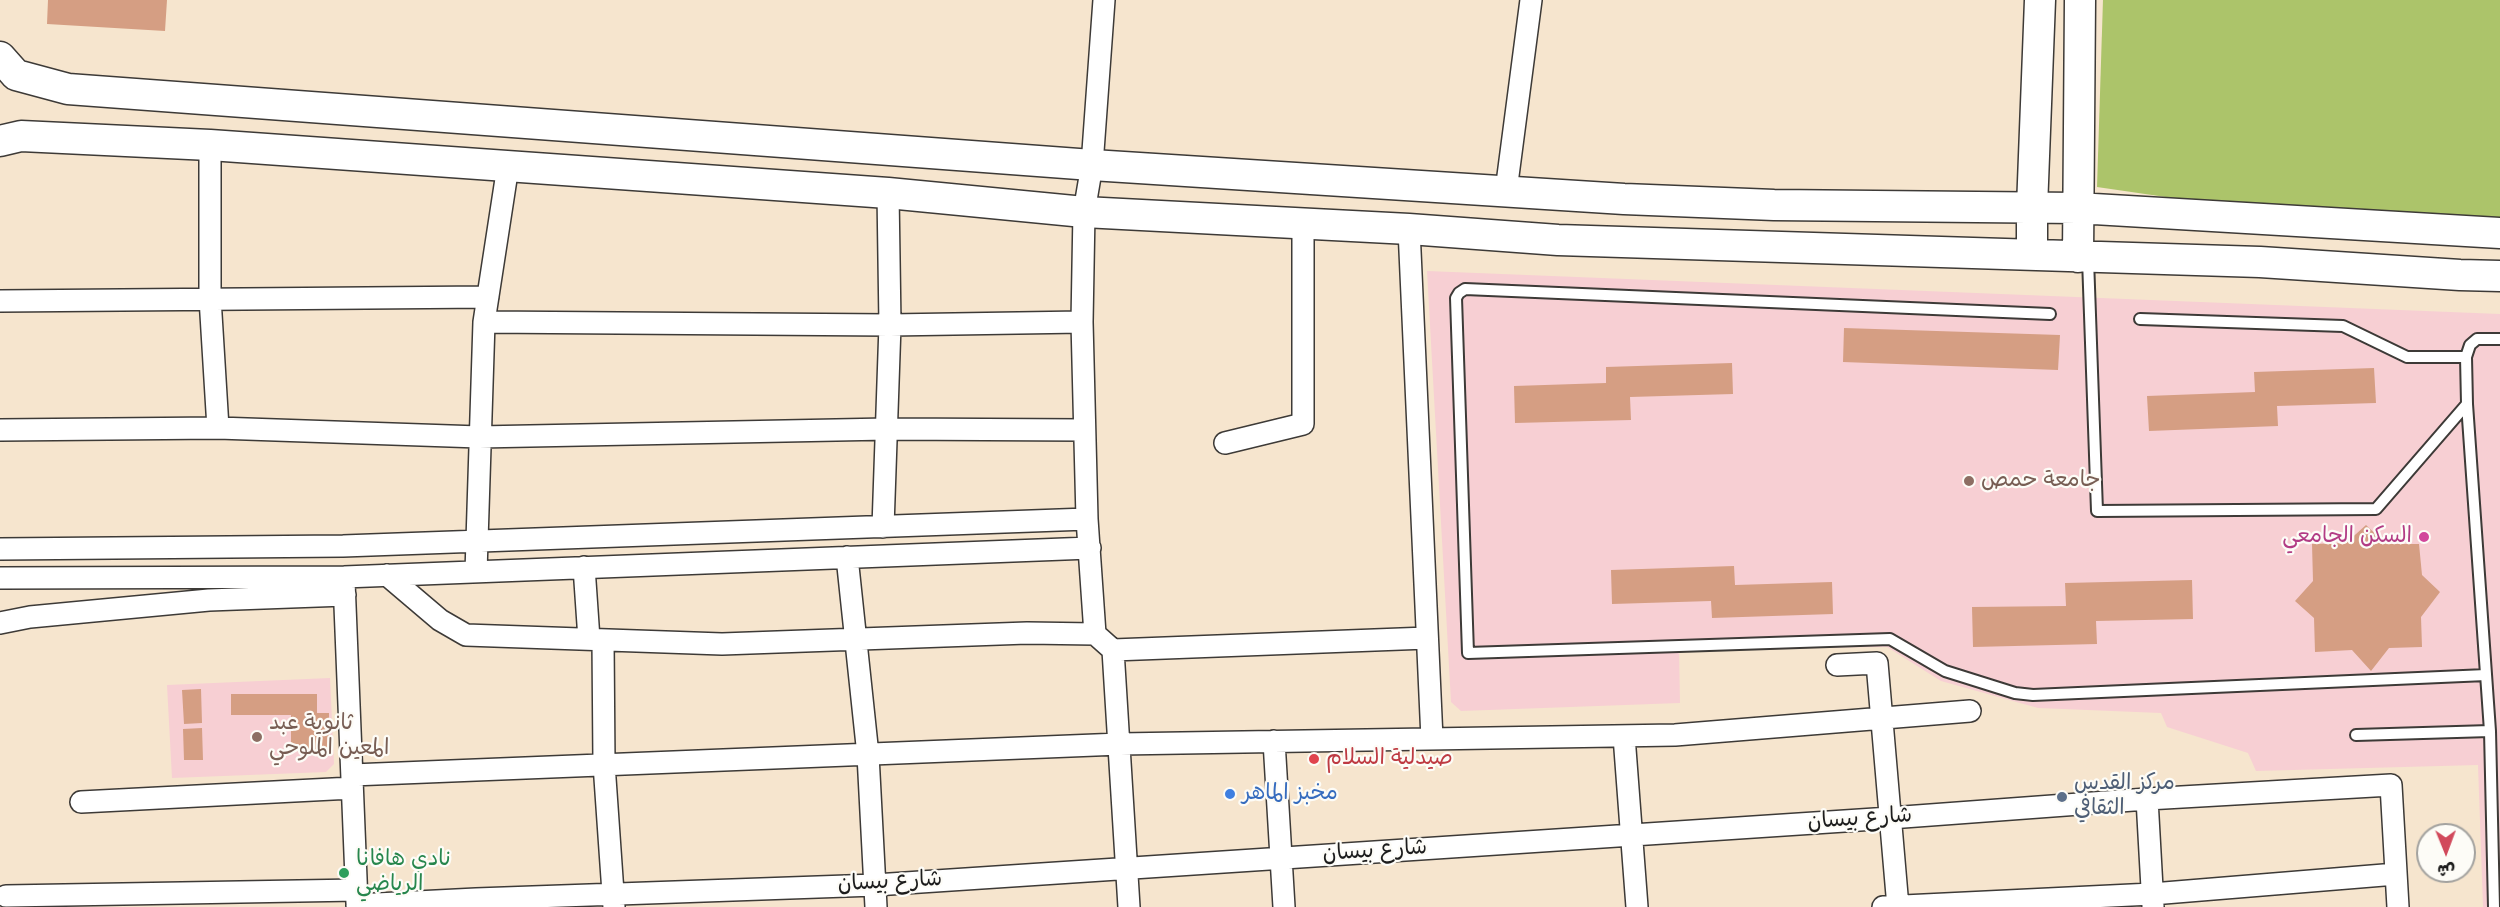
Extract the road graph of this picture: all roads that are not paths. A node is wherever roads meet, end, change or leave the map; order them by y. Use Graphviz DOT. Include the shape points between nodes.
graph roads {
  1 [pos="1104,0"];
  2 [pos="1520,0"];
  3 [pos="1531,0"];
  4 [pos="2040,0"];
  5 [pos="2080,0"];
  6 [pos="0,57"];
  7 [pos="0,141"];
  8 [pos="210,145"];
  9 [pos="1092,165"];
  10 [pos="508,166"];
  11 [pos="1506,191"];
  12 [pos="888,193"];
  13 [pos="2032,208"];
  14 [pos="2077,208"];
  15 [pos="1084,212"];
  16 [pos="1303,224"];
  17 [pos="1408,229"];
  18 [pos="2500,233"];
  19 [pos="2032,255"];
  20 [pos="2083,257"];
  21 [pos="2500,276"];
  22 [pos="488,297"];
  23 [pos="210,298"];
  24 [pos="0,301"];
  25 [pos="2050,314"];
  26 [pos="2140,319"];
  27 [pos="483,322"];
  28 [pos="1082,322"];
  29 [pos="891,325"];
  30 [pos="2500,339"];
  31 [pos="2466,357"];
  32 [pos="2467,404"];
  33 [pos="218,428"];
  34 [pos="887,429"];
  35 [pos="0,430"];
  36 [pos="1084,430"];
  37 [pos="479,437"];
  38 [pos="1225,443"];
  39 [pos="1088,519"];
  40 [pos="883,527"];
  41 [pos="477,541"];
  42 [pos="1090,548"];
  43 [pos="0,549"];
  44 [pos="847,557"];
  45 [pos="584,567"];
  46 [pos="476,572"];
  47 [pos="387,575"];
  48 [pos="0,578"];
  49 [pos="344,586"];
  50 [pos="0,623"];
  51 [pos="1095,634"];
  52 [pos="1427,638"];
  53 [pos="855,639"];
  54 [pos="596,640"];
  55 [pos="1113,650"];
  56 [pos="1838,665"];
  57 [pos="2486,675"];
  58 [pos="1970,711"];
  59 [pos="1881,718"];
  60 [pos="2490,732"];
  61 [pos="2356,735"];
  62 [pos="1624,736"];
  63 [pos="1432,739"];
  64 [pos="1274,741"];
  65 [pos="1120,744"];
  66 [pos="868,755"];
  67 [pos="604,764"];
  68 [pos="352,781"];
  69 [pos="2147,798"];
  70 [pos="81,802"];
  71 [pos="1890,818"];
  72 [pos="1632,835"];
  73 [pos="1281,858"];
  74 [pos="1127,869"];
  75 [pos="2396,874"];
  76 [pos="875,885"];
  77 [pos="6,896"];
  78 [pos="357,901"];
  79 [pos="614,901"];
  80 [pos="2153,901"];
  81 [pos="876,907"];
  82 [pos="1129,907"];
  83 [pos="1284,907"];
  84 [pos="1637,907"];
  85 [pos="1893,907"];
  86 [pos="2398,907"];
  87 [pos="2494,907"];
  1 -- 9 [label="street"];
  2 -- 3 [label="street"];
  3 -- 11 [label="street"];
  4 -- 13 [label="main road"];
  5 -- 14 [label="main road"];
  6 -- 9 [label="main road" via="16,75 68,89"];
  7 -- 8 [label="main road" via="21,136"];
  8 -- 10 [label="main road"];
  8 -- 23 [label="street"];
  9 -- 11 [label="main road"];
  9 -- 15 [label="street"];
  10 -- 12 [label="main road"];
  10 -- 22 [label="street"];
  11 -- 13 [label="main road" via="1774,205"];
  12 -- 15 [label="main road"];
  12 -- 29 [label="street"];
  13 -- 14 [label="main road"];
  13 -- 19 [label="main road"];
  14 -- 18 [label="main road"];
  14 -- 20 [label="main road"];
  15 -- 16 [label="main road"];
  15 -- 28 [label="street"];
  16 -- 17 [label="main road"];
  16 -- 38 [label="street" via="1303,424"];
  17 -- 19 [label="main road" via="1558,240"];
  17 -- 52 [label="street"];
  19 -- 20 [label="main road"];
  20 -- 21 [label="main road" via="2259,262"];
  20 -- 32 [label="lane" via="2097,511 2376,509"];
  22 -- 23 [label="street"];
  22 -- 27 [label="street"];
  23 -- 24 [label="street"];
  23 -- 33 [label="street"];
  25 -- 57 [label="lane" via="1465,289 1456,298 1468,653 1883,638 1895,640 1945,671 2033,695"];
  26 -- 31 [label="lane" via="2343,326 2407,357"];
  27 -- 29 [label="street"];
  27 -- 37 [label="street"];
  28 -- 29 [label="street"];
  28 -- 36 [label="street"];
  29 -- 34 [label="street"];
  30 -- 31 [label="lane" via="2477,339"];
  31 -- 32 [label="lane"];
  32 -- 57 [label="lane"];
  33 -- 35 [label="street"];
  33 -- 37 [label="street"];
  34 -- 36 [label="street"];
  34 -- 37 [label="street"];
  34 -- 40 [label="street"];
  36 -- 39 [label="street"];
  37 -- 41 [label="street"];
  39 -- 40 [label="street"];
  39 -- 42 [label="street"];
  40 -- 41 [label="street"];
  41 -- 43 [label="street"];
  41 -- 46 [label="street"];
  42 -- 44 [label="street"];
  42 -- 51 [label="street"];
  44 -- 45 [label="street"];
  44 -- 53 [label="street"];
  45 -- 46 [label="street"];
  45 -- 54 [label="street"];
  46 -- 47 [label="street"];
  47 -- 49 [label="street"];
  47 -- 54 [label="street" via="440,620 465,635"];
  48 -- 49 [label="street"];
  49 -- 50 [label="street" via="30,616"];
  49 -- 68 [label="street"];
  51 -- 53 [label="street"];
  51 -- 55 [label="street"];
  52 -- 55 [label="street"];
  52 -- 63 [label="street"];
  53 -- 54 [label="street" via="722,644"];
  53 -- 66 [label="street"];
  54 -- 67 [label="street"];
  55 -- 65 [label="street"];
  56 -- 59 [label="street" via="1877,663"];
  57 -- 60 [label="lane"];
  58 -- 59 [label="street"];
  59 -- 62 [label="street"];
  59 -- 71 [label="street"];
  60 -- 61 [label="lane"];
  60 -- 87 [label="lane"];
  62 -- 63 [label="street"];
  62 -- 72 [label="street"];
  63 -- 64 [label="street"];
  64 -- 65 [label="street"];
  64 -- 73 [label="street"];
  65 -- 66 [label="street"];
  65 -- 74 [label="street"];
  66 -- 67 [label="street"];
  66 -- 76 [label="street"];
  67 -- 68 [label="street"];
  67 -- 79 [label="street"];
  68 -- 70 [label="street"];
  68 -- 78 [label="street"];
  69 -- 71 [label="street, شارع بيسان"];
  69 -- 75 [label="street, شارع بيسان" via="2391,784"];
  69 -- 80 [label="street"];
  71 -- 72 [label="street, شارع بيسان"];
  71 -- 85 [label="street"];
  72 -- 73 [label="street, شارع بيسان"];
  72 -- 84 [label="street"];
  73 -- 74 [label="street, شارع بيسان"];
  73 -- 83 [label="street"];
  74 -- 76 [label="street, شارع بيسان"];
  74 -- 82 [label="street"];
  75 -- 80 [label="street"];
  75 -- 86 [label="street"];
  76 -- 79 [label="street, شارع بيسان"];
  76 -- 81 [label="street"];
  77 -- 78 [label="street, شارع بيسان"];
  78 -- 79 [label="street, شارع بيسان"];
  80 -- 85 [label="street"];
}
